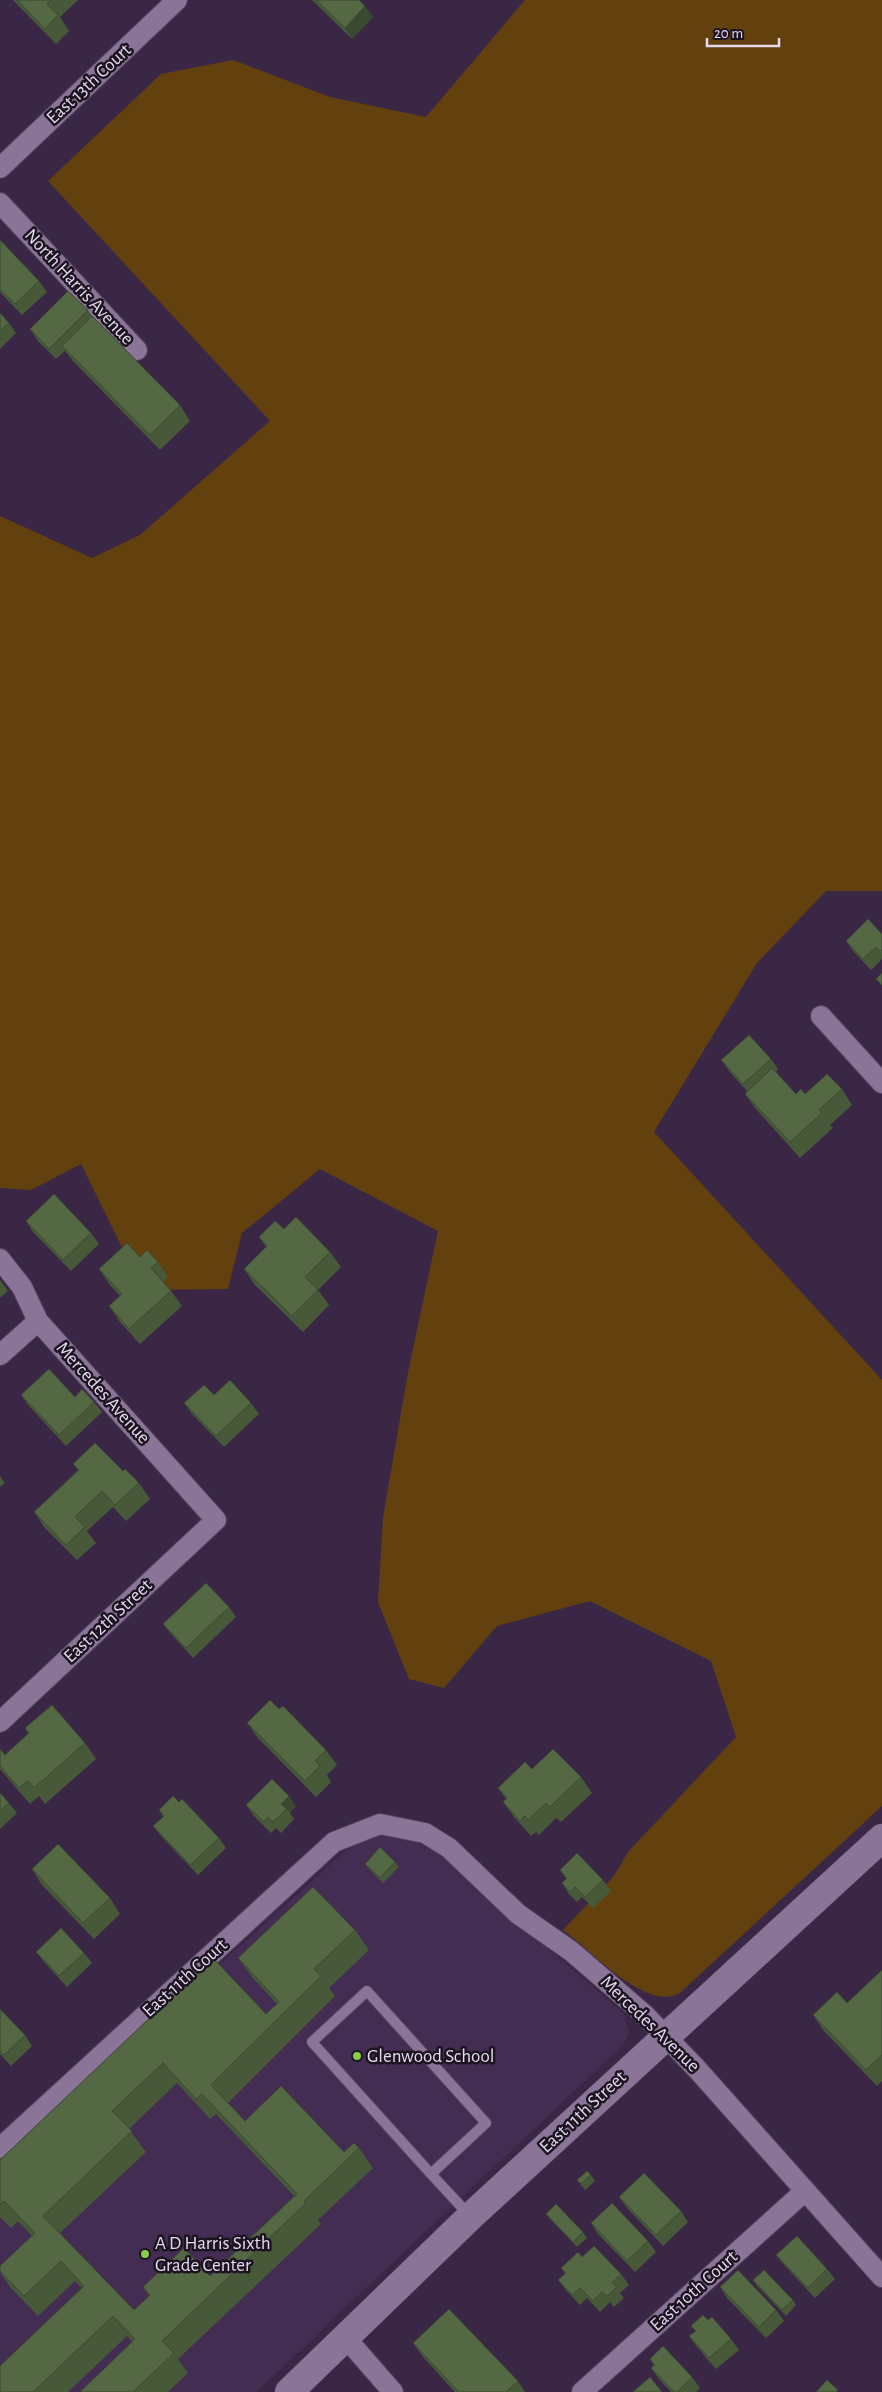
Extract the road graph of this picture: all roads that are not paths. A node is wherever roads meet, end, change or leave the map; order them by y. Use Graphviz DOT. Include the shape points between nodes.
graph roads {
  1 [pos="177,0"];
  2 [pos="0,168"];
  3 [pos="0,203"];
  4 [pos="138,350"];
  5 [pos="822,1016"];
  6 [pos="882,1084"];
  7 [pos="0,1259"];
  8 [pos="38,1321"];
  9 [pos="0,1355"];
  10 [pos="216,1520"];
  11 [pos="0,1722"];
  12 [pos="380,1824"];
  13 [pos="882,1838"];
  14 [pos="666,2035"];
  15 [pos="0,2148"];
  16 [pos="431,2174"];
  17 [pos="805,2191"];
  18 [pos="471,2216"];
  19 [pos="882,2277"];
  20 [pos="345,2337"];
  21 [pos="289,2392"];
  22 [pos="393,2392"];
  23 [pos="582,2392"];
  1 -- 2 [label="street, East 13th Court"];
  3 -- 4 [label="street, North Harris Avenue"];
  5 -- 6 [label="street"];
  7 -- 8 [label="street, Mercedes Avenue" via="22,1287"];
  8 -- 9 [label="street"];
  8 -- 10 [label="street, Mercedes Avenue"];
  10 -- 11 [label="street, East 12th Street"];
  12 -- 14 [label="street, Mercedes Avenue" via="425,1833 450,1848 518,1914 571,1951"];
  12 -- 15 [label="street, East 11th Court" via="334,1842"];
  13 -- 14 [label="main road, East 11th Street"];
  14 -- 17 [label="street, Mercedes Avenue"];
  14 -- 18 [label="main road, East 11th Street"];
  16 -- 16 [label="lane" via="312,2042 367,1991 486,2123"];
  16 -- 18 [label="lane"];
  17 -- 19 [label="street, Mercedes Avenue"];
  17 -- 23 [label="street, East 10th Court"];
  18 -- 20 [label="main road, East 11th Street"];
  20 -- 21 [label="main road, East 11th Street"];
  20 -- 22 [label="street"];
}
